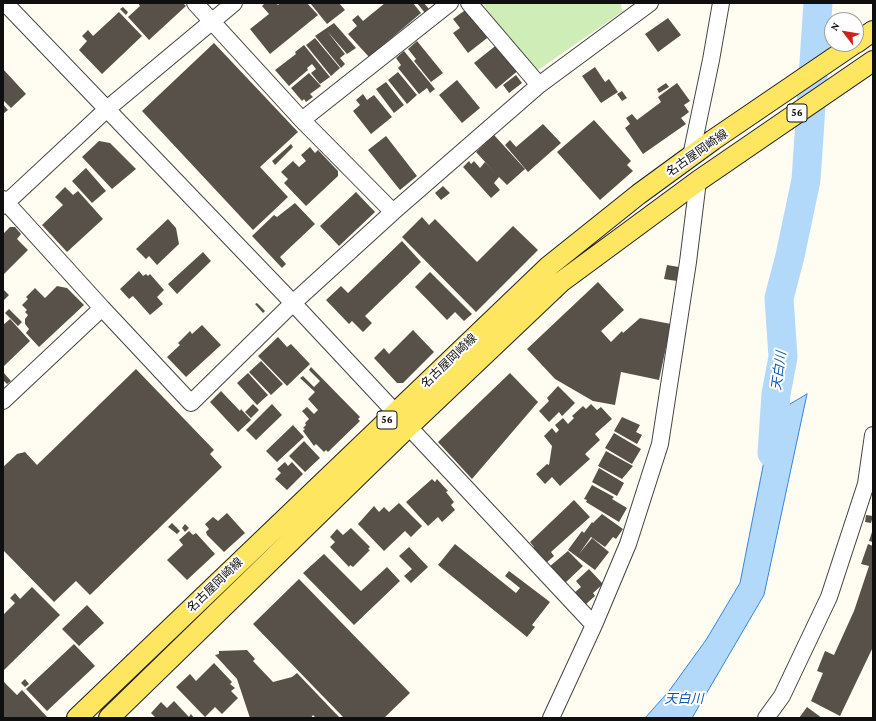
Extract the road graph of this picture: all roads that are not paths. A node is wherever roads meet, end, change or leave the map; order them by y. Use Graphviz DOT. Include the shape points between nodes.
graph roads {
  1 [pos="195,3"];
  2 [pos="234,3"];
  3 [pos="450,3"];
  4 [pos="469,3"];
  5 [pos="722,3"];
  6 [pos="5,4"];
  7 [pos="643,5"];
  8 [pos="212,21"];
  9 [pos="873,31"];
  10 [pos="864,37"];
  11 [pos="842,52"];
  12 [pos="873,61"];
  13 [pos="539,85"];
  14 [pos="106,109"];
  15 [pos="302,120"];
  16 [pos="691,156"];
  17 [pos="698,181"];
  18 [pos="4,203"];
  19 [pos="393,212"];
  20 [pos="293,303"];
  21 [pos="102,308"];
  22 [pos="3,401"];
  23 [pos="402,419"];
  24 [pos="873,435"];
  25 [pos="870,485"];
  26 [pos="594,625"];
  27 [pos="77,718"];
  28 [pos="109,718"];
  29 [pos="551,718"];
  30 [pos="766,718"];
  1 -- 8 [label="street"];
  2 -- 8 [label="street"];
  3 -- 15 [label="street"];
  4 -- 13 [label="street"];
  5 -- 16 [label="street"];
  6 -- 14 [label="street"];
  7 -- 13 [label="street"];
  8 -- 14 [label="street"];
  8 -- 15 [label="street"];
  9 -- 10 [label="main road, 名古屋岡崎線 / 56"];
  11 -- 16 [label="main road, 名古屋岡崎線 / 56"];
  12 -- 17 [label="main road, 名古屋岡崎線 / 56"];
  13 -- 19 [label="street"];
  14 -- 18 [label="street"];
  14 -- 20 [label="street"];
  15 -- 19 [label="street"];
  16 -- 23 [label="main road, 名古屋岡崎線 / 56" via="549,266"];
  17 -- 23 [label="main road, 名古屋岡崎線 / 56" via="561,282"];
  17 -- 26 [label="street" via="660,444 628,544"];
  18 -- 21 [label="street"];
  19 -- 20 [label="street"];
  20 -- 21 [label="street" via="191,403"];
  20 -- 23 [label="street"];
  21 -- 22 [label="street"];
  23 -- 26 [label="street"];
  23 -- 27 [label="main road, 名古屋岡崎線 / 56"];
  23 -- 28 [label="main road, 名古屋岡崎線 / 56"];
  24 -- 25 [label="street"];
  25 -- 30 [label="street" via="829,597 782,696"];
  26 -- 29 [label="street"];
}
